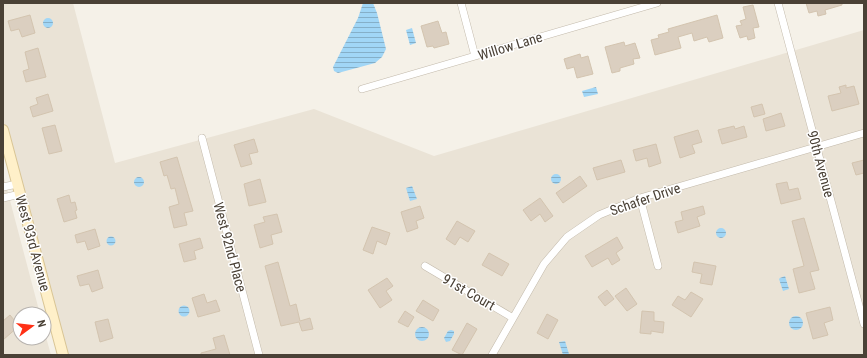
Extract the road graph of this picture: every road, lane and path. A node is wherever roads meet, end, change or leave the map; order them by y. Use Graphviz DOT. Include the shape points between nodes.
graph roads {
  1 [pos="461,3"];
  2 [pos="657,3"];
  3 [pos="778,3"];
  4 [pos="475,56"];
  5 [pos="362,89"];
  6 [pos="3,130"];
  7 [pos="864,133"];
  8 [pos="202,138"];
  9 [pos="817,146"];
  10 [pos="3,187"];
  11 [pos="19,189"];
  12 [pos="3,198"];
  13 [pos="640,198"];
  14 [pos="425,266"];
  15 [pos="658,266"];
  16 [pos="514,318"];
  17 [pos="864,324"];
  18 [pos="64,355"];
  19 [pos="259,355"];
  20 [pos="492,355"];
  1 -- 4 [label="street"];
  2 -- 4 [label="street, Willow Lane"];
  3 -- 9 [label="street, 90th Avenue"];
  4 -- 5 [label="street, Willow Lane"];
  6 -- 11 [label="street, West 93rd Avenue"];
  7 -- 9 [label="street, Schafer Drive"];
  8 -- 19 [label="street, West 92nd Place"];
  9 -- 13 [label="street, Schafer Drive"];
  9 -- 17 [label="street, 90th Avenue"];
  10 -- 11 [label="street"];
  11 -- 12 [label="street"];
  11 -- 18 [label="street, West 93rd Avenue"];
  13 -- 15 [label="street"];
  13 -- 16 [label="street, Schafer Drive" via="599,215 567,237 544,264"];
  14 -- 16 [label="street, 91st Court"];
  16 -- 20 [label="street, Schafer Drive"];
}
